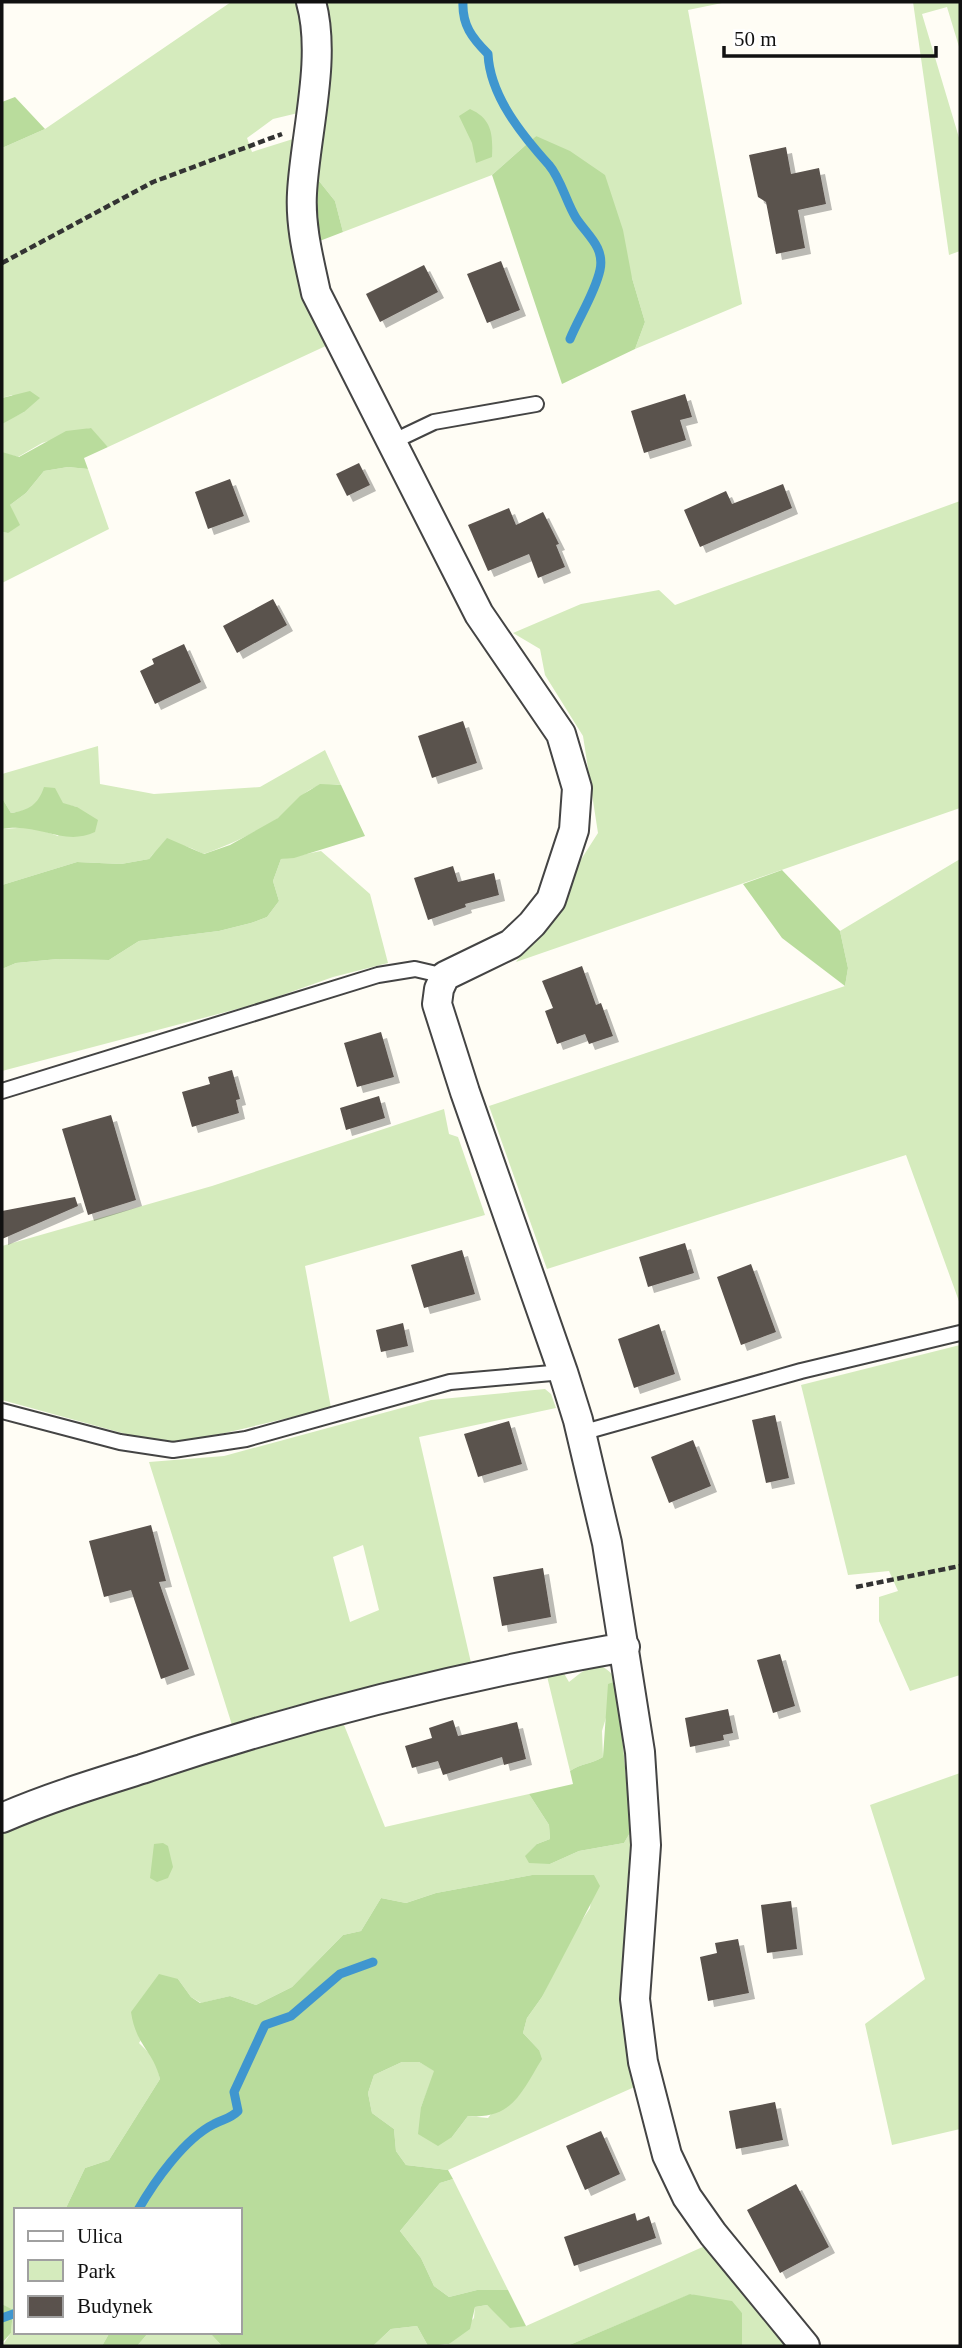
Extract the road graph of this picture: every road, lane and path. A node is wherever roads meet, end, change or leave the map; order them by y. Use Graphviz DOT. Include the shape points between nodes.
graph roads {
  1 [pos="311,2"];
  2 [pos="309,124"];
  3 [pos="2,263"];
  4 [pos="536,404"];
  5 [pos="392,442"];
  6 [pos="445,976"];
  7 [pos="2,1091"];
  8 [pos="960,1334"];
  9 [pos="563,1372"];
  10 [pos="2,1411"];
  11 [pos="581,1433"];
  12 [pos="960,1566"];
  13 [pos="856,1587"];
  14 [pos="625,1647"];
  15 [pos="2,1818"];
  16 [pos="805,2346"];
  1 -- 2 [label="street" via="316,50"];
  2 -- 3 [label="path" via="153,182"];
  2 -- 5 [label="street" via="302,197 304,242 316,293"];
  4 -- 5 [label="lane" via="434,422"];
  5 -- 6 [label="street" via="480,614 561,734 577,788 574,830 551,900 511,944"];
  6 -- 7 [label="lane" via="415,969 377,975"];
  6 -- 9 [label="street" via="439,989 441,1019"];
  8 -- 11 [label="lane" via="801,1371"];
  9 -- 10 [label="lane" via="450,1382 246,1439 173,1450 120,1443"];
  9 -- 11 [label="street"];
  11 -- 14 [label="street"];
  12 -- 13 [label="path"];
  14 -- 15 [label="street" via="494,1672 266,1728 48,1797"];
  14 -- 16 [label="street" via="640,1752 646,1845 635,1998 643,2062 667,2154 687,2197"];
}
